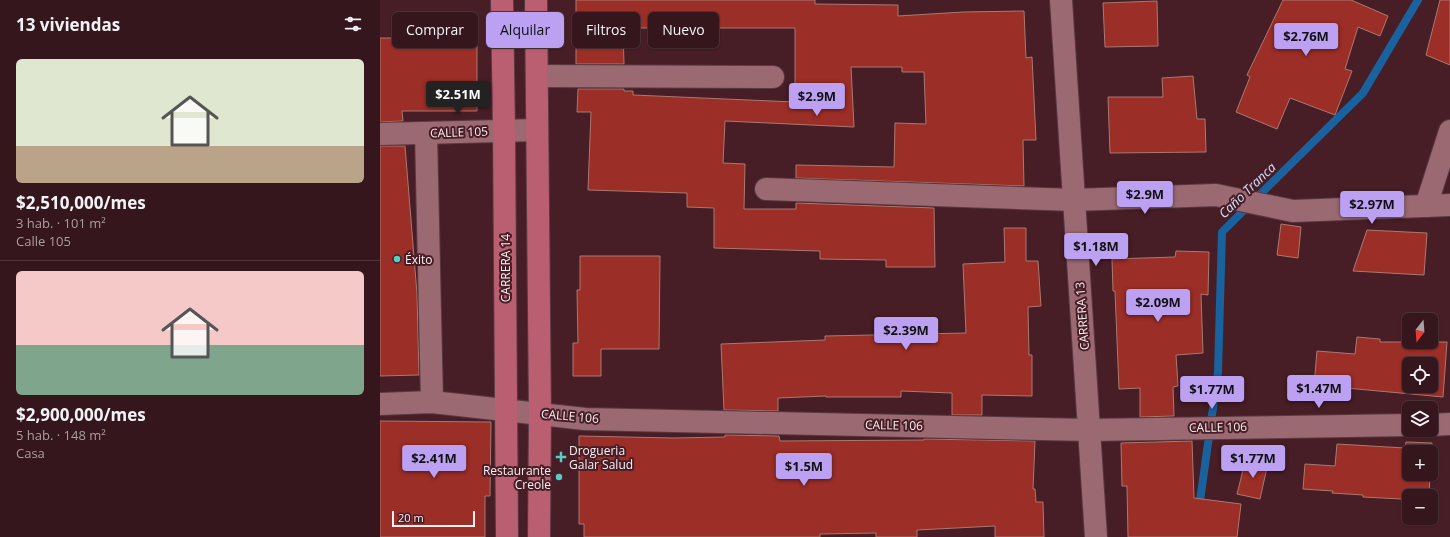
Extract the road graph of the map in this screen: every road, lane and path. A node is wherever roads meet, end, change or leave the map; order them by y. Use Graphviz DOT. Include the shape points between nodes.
graph roads {
  1 [pos="502,0"];
  2 [pos="536,0"];
  3 [pos="1061,0"];
  4 [pos="537,76"];
  5 [pos="773,77"];
  6 [pos="504,130"];
  7 [pos="537,130"];
  8 [pos="1450,131"];
  9 [pos="426,133"];
  10 [pos="380,134"];
  11 [pos="766,189"];
  12 [pos="1074,200"];
  13 [pos="1450,205"];
  14 [pos="1426,206"];
  15 [pos="432,402"];
  16 [pos="380,404"];
  17 [pos="506,410"];
  18 [pos="540,414"];
  19 [pos="1450,424"];
  20 [pos="1402,425"];
  21 [pos="1438,425"];
  22 [pos="1089,430"];
  23 [pos="507,537"];
  24 [pos="539,537"];
  25 [pos="1096,537"];
  1 -- 6 [label="main road, CARRERA 14"];
  2 -- 4 [label="main road"];
  3 -- 12 [label="street, CARRERA 13"];
  4 -- 5 [label="street"];
  4 -- 7 [label="main road"];
  6 -- 7 [label="street, CALLE 105"];
  6 -- 9 [label="street, CALLE 105"];
  6 -- 17 [label="main road, CARRERA 14"];
  7 -- 18 [label="main road"];
  8 -- 14 [label="street"];
  9 -- 10 [label="street, CALLE 105"];
  9 -- 15 [label="street"];
  11 -- 12 [label="street"];
  12 -- 14 [label="street" via="1216,196 1293,211"];
  12 -- 22 [label="street, CARRERA 13"];
  13 -- 14 [label="street"];
  15 -- 16 [label="street, CALLE 106"];
  15 -- 17 [label="street, CALLE 106"];
  17 -- 18 [label="street, CALLE 106"];
  17 -- 23 [label="main road, CARRERA 14"];
  18 -- 22 [label="street, CALLE 106" via="585,419"];
  18 -- 24 [label="main road"];
  19 -- 21 [label="street"];
  20 -- 22 [label="street, CALLE 106"];
  22 -- 25 [label="street, CARRERA 13"];
}
